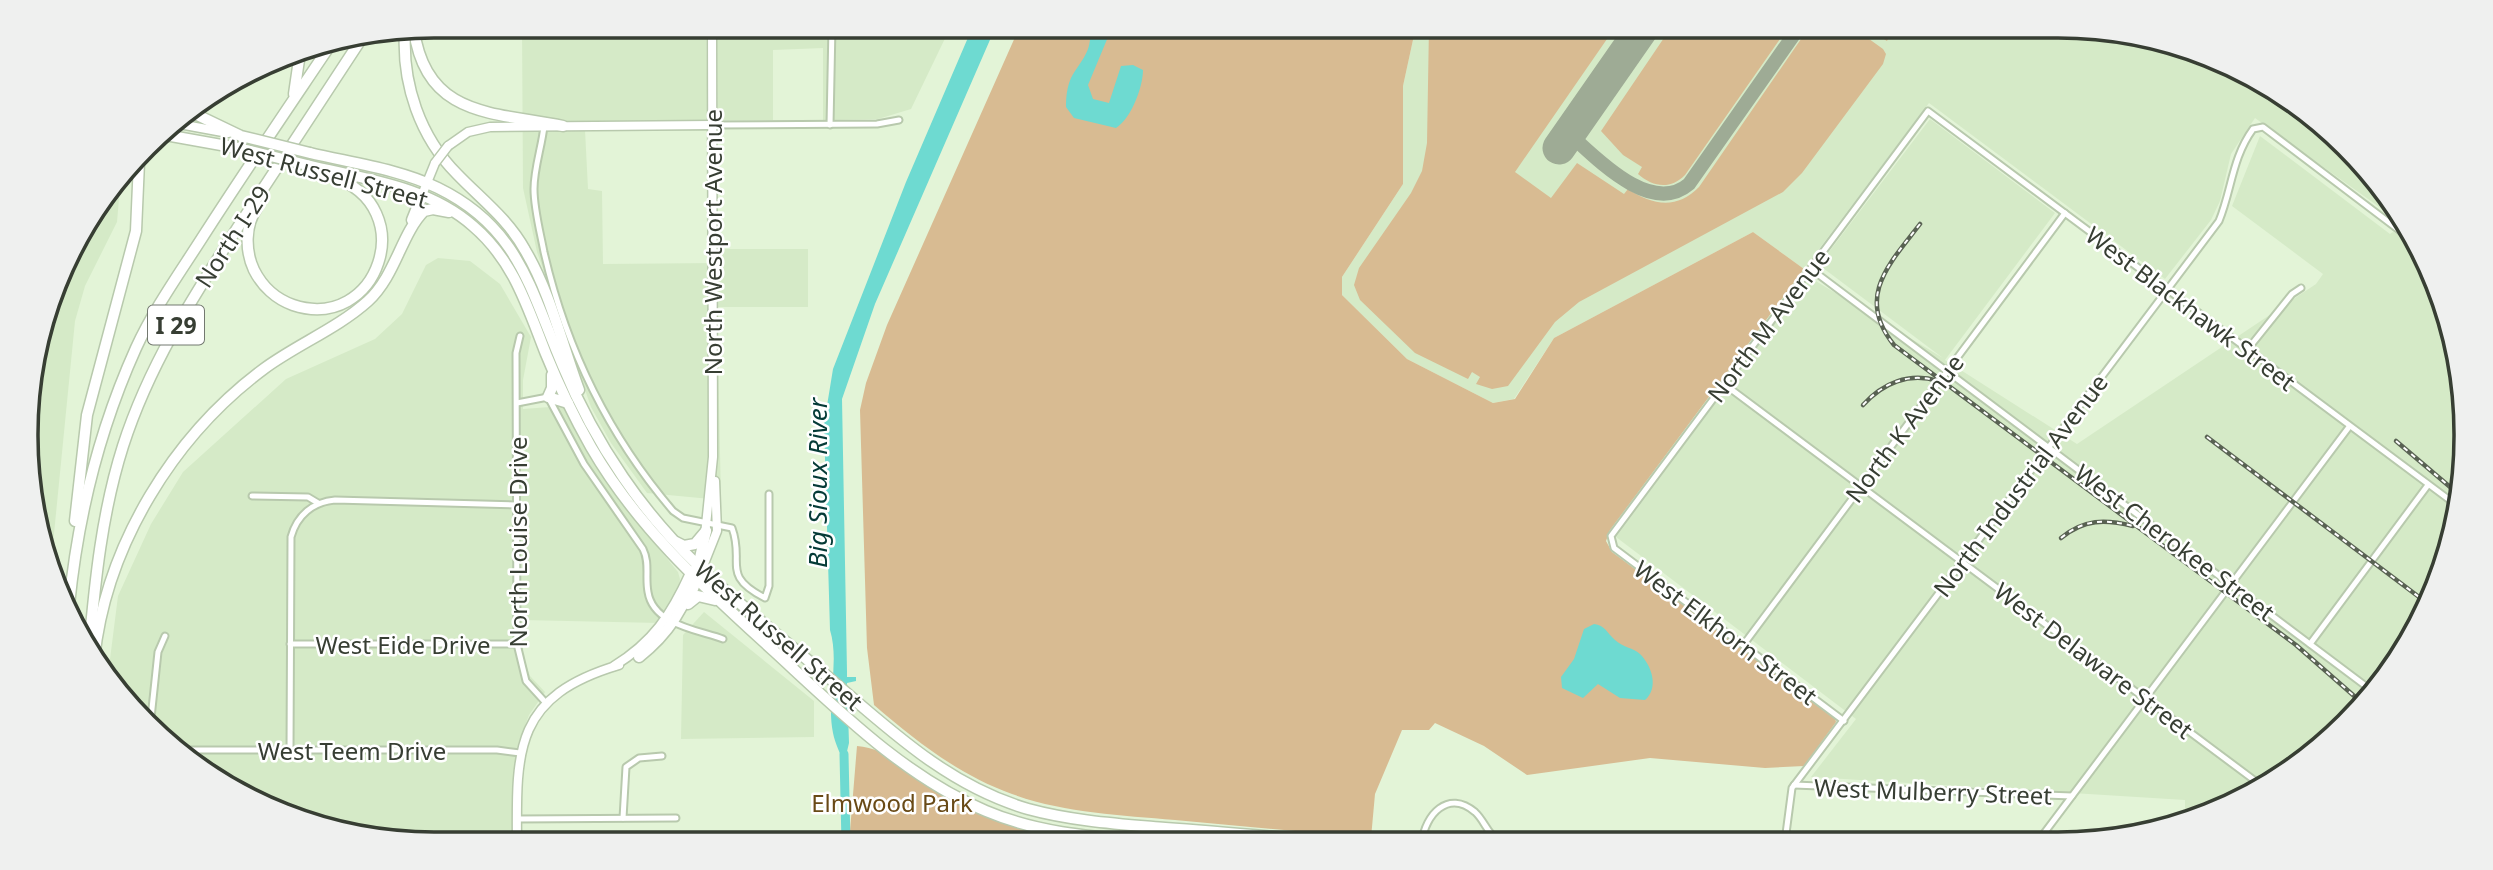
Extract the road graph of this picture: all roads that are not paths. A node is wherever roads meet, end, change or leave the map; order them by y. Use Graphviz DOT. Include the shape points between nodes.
graph roads {
  1 [pos="712,38"];
  2 [pos="832,38"];
  3 [pos="405,39"];
  4 [pos="416,39"];
  5 [pos="356,46"];
  6 [pos="323,55"];
  7 [pos="298,63"];
  8 [pos="293,100"];
  9 [pos="1928,111"];
  10 [pos="199,116"];
  11 [pos="899,120"];
  12 [pos="545,125"];
  13 [pos="712,125"];
  14 [pos="830,125"];
  15 [pos="187,126"];
  16 [pos="563,126"];
  17 [pos="175,136"];
  18 [pos="241,136"];
  19 [pos="307,165"];
  20 [pos="276,169"];
  21 [pos="138,173"];
  22 [pos="427,183"];
  23 [pos="422,195"];
  24 [pos="2065,213"];
  25 [pos="461,216"];
  26 [pos="2395,227"];
  27 [pos="394,265"];
  28 [pos="1811,269"];
  29 [pos="2301,288"];
  30 [pos="2167,289"];
  31 [pos="520,336"];
  32 [pos="2248,349"];
  33 [pos="549,361"];
  34 [pos="1946,372"];
  35 [pos="1724,384"];
  36 [pos="548,397"];
  37 [pos="517,403"];
  38 [pos="568,404"];
  39 [pos="2349,427"];
  40 [pos="602,445"];
  41 [pos="2047,447"];
  42 [pos="713,457"];
  43 [pos="2428,485"];
  44 [pos="1860,486"];
  45 [pos="769,494"];
  46 [pos="252,496"];
  47 [pos="2449,500"];
  48 [pos="318,503"];
  49 [pos="516,505"];
  50 [pos="718,523"];
  51 [pos="707,526"];
  52 [pos="674,540"];
  53 [pos="1611,541"];
  54 [pos="1962,562"];
  55 [pos="696,573"];
  56 [pos="2231,584"];
  57 [pos="70,590"];
  58 [pos="70,590"];
  59 [pos="688,604"];
  60 [pos="724,606"];
  61 [pos="673,621"];
  62 [pos="91,631"];
  63 [pos="165,636"];
  64 [pos="723,639"];
  65 [pos="97,641"];
  66 [pos="290,644"];
  67 [pos="517,644"];
  68 [pos="1744,644"];
  69 [pos="2310,644"];
  70 [pos="639,657"];
  71 [pos="614,666"];
  72 [pos="2365,685"];
  73 [pos="2146,697"];
  74 [pos="546,703"];
  75 [pos="152,712"];
  76 [pos="1844,721"];
  77 [pos="194,750"];
  78 [pos="290,750"];
  79 [pos="520,753"];
  80 [pos="662,756"];
  81 [pos="2253,779"];
  82 [pos="1794,785"];
  83 [pos="2072,796"];
  84 [pos="622,818"];
  85 [pos="676,818"];
  86 [pos="517,819"];
  87 [pos="1108,823"];
  88 [pos="517,832"];
  89 [pos="1059,832"];
  90 [pos="1107,832"];
  91 [pos="1213,832"];
  92 [pos="1425,832"];
  93 [pos="1489,832"];
  94 [pos="1786,832"];
  95 [pos="2045,832"];
  1 -- 13 [label="main road, North Westport Avenue"];
  2 -- 14 [label="street"];
  3 -- 40 [label="highway" via="408,79 427,134 449,166 502,218 527,252"];
  4 -- 12 [label="highway" via="425,69 456,102 489,115"];
  5 -- 20 [label="highway, North I-29 / I 29"];
  6 -- 8 [label="highway, North I-29 / I 29"];
  7 -- 8 [label="highway"];
  8 -- 57 [label="highway, North I-29 / I 29" via="137,347 93,466"];
  9 -- 24 [label="street, West Blackhawk Street"];
  9 -- 28 [label="street, North M Avenue"];
  10 -- 18 [label="highway, West Russell Street"];
  11 -- 14 [label="street"];
  12 -- 16 [label="highway"];
  12 -- 22 [label="main road, bridge" via="482,128 461,135 435,163"];
  12 -- 51 [label="street, West Russell Street" via="534,179 535,200 548,270 578,360 611,425 666,503 683,518"];
  13 -- 14 [label="street"];
  13 -- 16 [label="main road"];
  13 -- 42 [label="main road, North Westport Avenue"];
  15 -- 18 [label="main road"];
  17 -- 19 [label="highway, West Russell Street, bridge"];
  18 -- 22 [label="highway, West Russell Street, bridge"];
  19 -- 20 [label="highway" via="362,193 376,213 383,239 381,258 369,283 347,301 323,309 279,299 251,263 250,223"];
  19 -- 23 [label="highway, West Russell Street"];
  20 -- 62 [label="highway, North I-29 / I 29" via="188,304 141,396 108,504"];
  21 -- 58 [label="highway" via="135,231 84,433"];
  22 -- 23 [label="main road"];
  22 -- 40 [label="highway, West Russell Street" via="478,213 516,254 573,390"];
  23 -- 25 [label="highway, West Russell Street"];
  23 -- 27 [label="highway"];
  24 -- 30 [label="street, West Blackhawk Street"];
  24 -- 34 [label="street, North K Avenue"];
  25 -- 27 [label="highway" via="424,211"];
  25 -- 33 [label="highway, West Russell Street" via="510,267"];
  26 -- 30 [label="street, North Industrial Avenue" via="2263,127 2256,127 2241,147 2219,220"];
  27 -- 65 [label="highway" via="366,302 251,379 177,456 142,510 119,560"];
  28 -- 34 [label="street, West Cherokee Street"];
  28 -- 35 [label="street, North M Avenue"];
  29 -- 32 [label="street" via="2292,293"];
  30 -- 32 [label="street, West Blackhawk Street"];
  30 -- 41 [label="street, North Industrial Avenue"];
  31 -- 37 [label="street"];
  32 -- 39 [label="street, West Blackhawk Street"];
  33 -- 36 [label="highway" via="552,383"];
  33 -- 38 [label="highway, West Russell Street"];
  34 -- 41 [label="street, West Cherokee Street"];
  34 -- 44 [label="street, North K Avenue"];
  35 -- 44 [label="street, West Delaware Street"];
  35 -- 53 [label="street, North M Avenue"];
  36 -- 37 [label="street, North Louise Drive"];
  36 -- 38 [label="highway"];
  36 -- 61 [label="street" via="585,467 643,549 649,599"];
  37 -- 49 [label="street, North Louise Drive"];
  38 -- 55 [label="highway, West Russell Street" via="626,501"];
  39 -- 43 [label="street, West Blackhawk Street"];
  39 -- 56 [label="street"];
  40 -- 52 [label="highway, West Russell Street"];
  41 -- 54 [label="street, North Industrial Avenue"];
  41 -- 56 [label="street, West Cherokee Street"];
  42 -- 50 [label="main road, North Westport Avenue"];
  42 -- 51 [label="main road, North Westport Avenue"];
  43 -- 47 [label="street, West Blackhawk Street"];
  43 -- 69 [label="street"];
  44 -- 54 [label="street, West Delaware Street"];
  44 -- 68 [label="street, North K Avenue"];
  45 -- 50 [label="street, West Russell Street" via="769,586 765,598 739,580 733,530"];
  46 -- 48 [label="street" via="308,497"];
  48 -- 49 [label="street"];
  48 -- 66 [label="street" via="301,516 291,537"];
  49 -- 67 [label="street, North Louise Drive"];
  50 -- 51 [label="street, West Russell Street"];
  50 -- 55 [label="main road, North Westport Avenue"];
  51 -- 52 [label="highway" via="701,540 691,545"];
  51 -- 55 [label="highway"];
  52 -- 55 [label="highway, West Russell Street"];
  53 -- 68 [label="street, West Elkhorn Street" via="1614,548"];
  54 -- 73 [label="street, West Delaware Street"];
  54 -- 76 [label="street, North Industrial Avenue"];
  55 -- 59 [label="main road, North Westport Avenue"];
  55 -- 60 [label="highway, West Russell Street"];
  55 -- 61 [label="highway"];
  55 -- 87 [label="highway, West Russell Street" via="923,757 975,789 1043,813"];
  56 -- 69 [label="street, West Cherokee Street"];
  56 -- 73 [label="street"];
  59 -- 60 [label="highway" via="706,596"];
  59 -- 61 [label="main road, North Westport Avenue"];
  60 -- 89 [label="highway, West Russell Street" via="872,738 925,778 1010,820"];
  61 -- 64 [label="street, West Russell Street" via="690,631"];
  61 -- 70 [label="highway"];
  61 -- 71 [label="main road, North Westport Avenue"];
  63 -- 75 [label="street" via="158,652"];
  66 -- 67 [label="street, West Eide Drive"];
  66 -- 78 [label="street"];
  67 -- 74 [label="street, North Louise Drive" via="526,681"];
  68 -- 76 [label="street, West Elkhorn Street"];
  69 -- 72 [label="street, West Cherokee Street"];
  70 -- 71 [label="main road"];
  71 -- 74 [label="main road" via="575,680"];
  73 -- 81 [label="street, West Delaware Street"];
  73 -- 83 [label="street"];
  74 -- 79 [label="main road" via="530,725"];
  76 -- 82 [label="street, North Industrial Avenue"];
  77 -- 78 [label="street, West Teem Drive"];
  78 -- 79 [label="street, West Teem Drive"];
  79 -- 86 [label="main road"];
  80 -- 84 [label="street" via="639,758 626,767"];
  82 -- 83 [label="street, West Mulberry Street"];
  82 -- 94 [label="street, North Industrial Avenue"];
  83 -- 95 [label="street"];
  84 -- 85 [label="street"];
  84 -- 86 [label="street"];
  86 -- 88 [label="main road"];
  87 -- 90 [label="main road"];
  87 -- 91 [label="highway, West Russell Street"];
  92 -- 93 [label="street" via="1430,815 1455,805 1474,811"];
}
